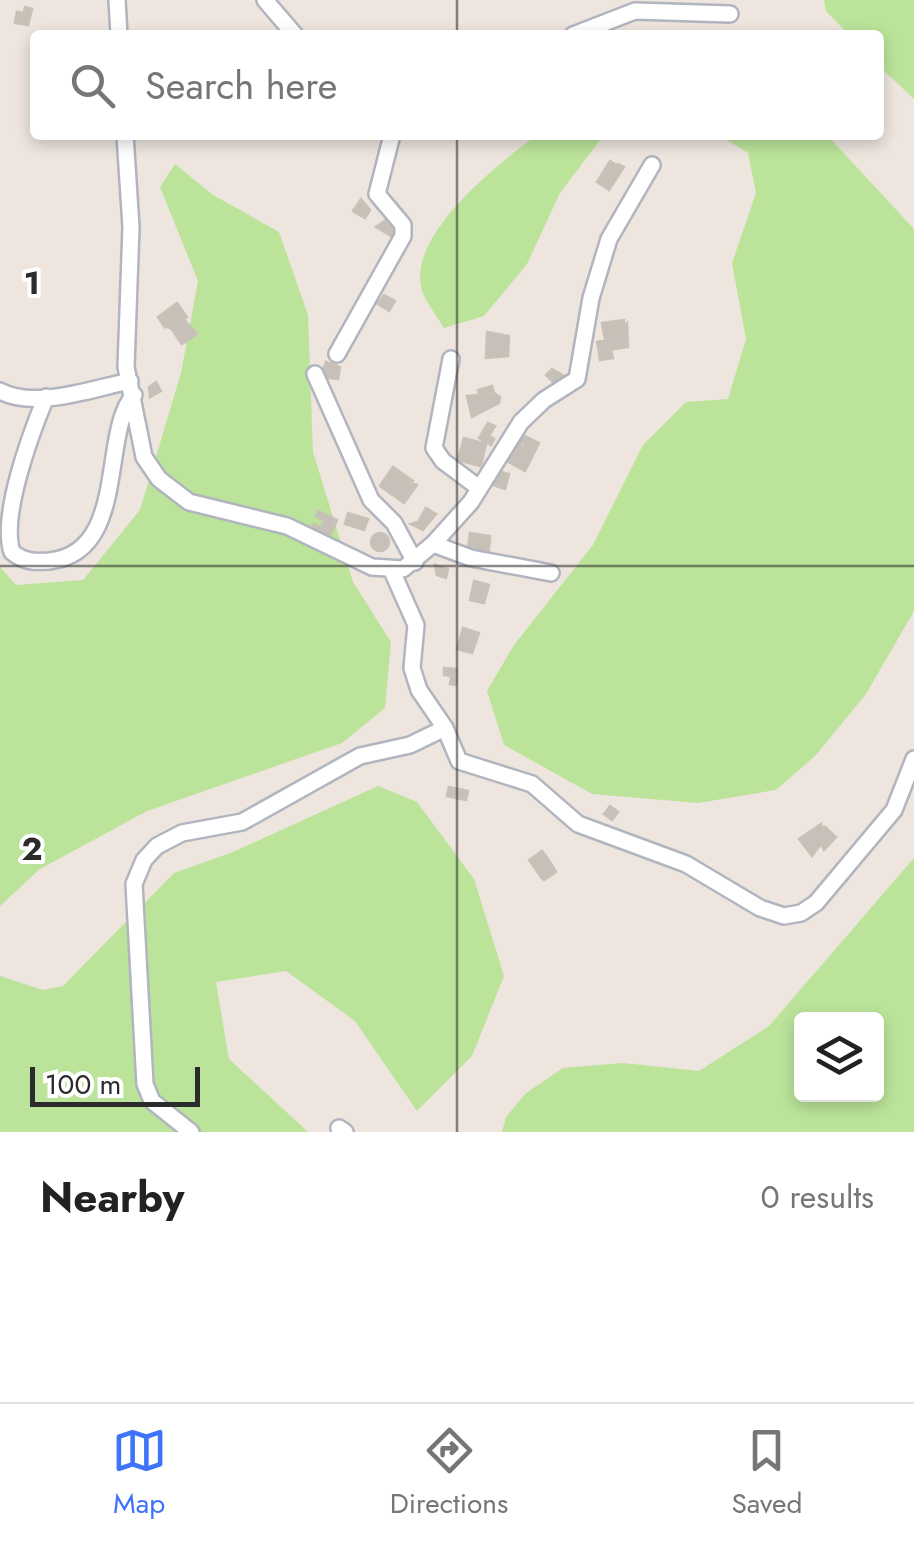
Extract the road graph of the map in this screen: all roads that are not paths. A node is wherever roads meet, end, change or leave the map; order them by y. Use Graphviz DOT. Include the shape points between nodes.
graph roads {
  1 [pos="117,0"];
  2 [pos="266,0"];
  3 [pos="730,14"];
  4 [pos="119,30"];
  5 [pos="291,30"];
  6 [pos="586,30"];
  7 [pos="125,140"];
  8 [pos="391,140"];
  9 [pos="652,165"];
  10 [pos="337,354"];
  11 [pos="452,359"];
  12 [pos="314,374"];
  13 [pos="132,388"];
  14 [pos="0,391"];
  15 [pos="46,396"];
  16 [pos="479,488"];
  17 [pos="433,544"];
  18 [pos="414,562"];
  19 [pos="392,570"];
  20 [pos="551,573"];
  21 [pos="445,728"];
  22 [pos="914,759"];
  23 [pos="191,1132"];
  1 -- 4 [label="street"];
  2 -- 5 [label="street"];
  3 -- 6 [label="street" via="636,11"];
  7 -- 13 [label="street" via="131,227 126,367"];
  8 -- 10 [label="street" via="377,194 403,225 403,236"];
  9 -- 16 [label="street" via="609,240 577,379 521,422"];
  11 -- 16 [label="street" via="434,448"];
  12 -- 18 [label="street" via="371,500 394,523"];
  13 -- 15 [label="street"];
  13 -- 15 [label="street" via="94,531 66,557 26,561 12,552 6,530"];
  13 -- 19 [label="street" via="144,457 189,502 287,526"];
  14 -- 15 [label="street"];
  16 -- 17 [label="street"];
  17 -- 18 [label="street"];
  17 -- 20 [label="street"];
  18 -- 19 [label="street"];
  19 -- 21 [label="street" via="416,625 412,668 419,690"];
  21 -- 22 [label="street" via="460,761 532,784 578,824 686,864 784,916 816,902 894,810"];
  21 -- 23 [label="street" via="410,746 360,756 242,822 182,833 144,860 134,884 145,1084 152,1102"];
}
